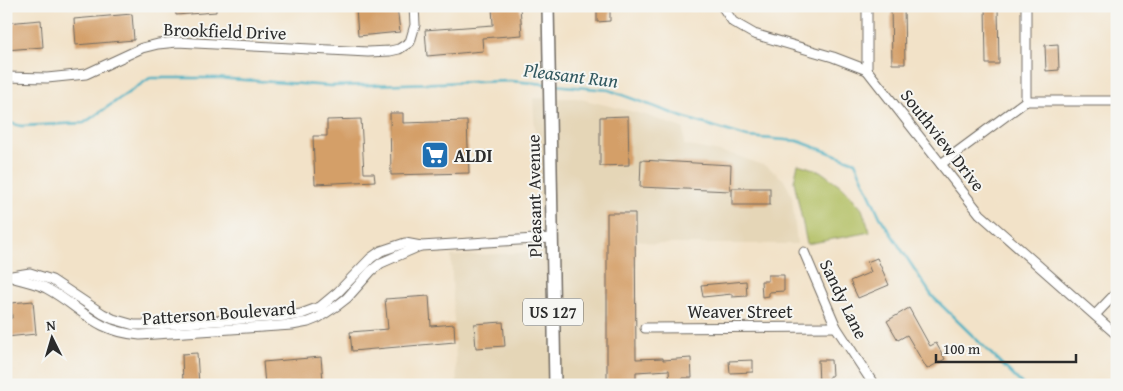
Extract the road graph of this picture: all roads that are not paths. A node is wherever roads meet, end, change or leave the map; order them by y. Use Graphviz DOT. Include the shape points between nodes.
graph roads {
  1 [pos="414,6"];
  2 [pos="548,6"];
  3 [pos="722,6"];
  4 [pos="867,6"];
  5 [pos="1026,6"];
  6 [pos="868,70"];
  7 [pos="6,77"];
  8 [pos="1026,101"];
  9 [pos="1117,101"];
  10 [pos="941,164"];
  11 [pos="552,238"];
  12 [pos="804,252"];
  13 [pos="8,276"];
  14 [pos="1117,292"];
  15 [pos="1095,315"];
  16 [pos="836,327"];
  17 [pos="645,328"];
  18 [pos="1117,335"];
  19 [pos="555,385"];
  20 [pos="874,385"];
  1 -- 7 [label="street, Brookfield Drive" via="415,25 410,42 390,51 177,42 142,48 86,74 47,78"];
  2 -- 11 [label="main road, Pleasant Avenue / US 127"];
  3 -- 6 [label="street" via="733,22 754,34"];
  4 -- 6 [label="street"];
  5 -- 8 [label="street"];
  6 -- 10 [label="street, Southview Drive"];
  8 -- 9 [label="street"];
  8 -- 10 [label="street"];
  10 -- 15 [label="street, Southview Drive" via="980,214"];
  11 -- 13 [label="street, Patterson Boulevard" via="421,246 405,243 371,258 320,307 288,316 134,325 102,314 52,280 30,273"];
  11 -- 19 [label="main road, Pleasant Avenue / US 127"];
  12 -- 16 [label="street, Sandy Lane"];
  14 -- 15 [label="street"];
  15 -- 18 [label="street, Southview Drive"];
  16 -- 17 [label="street, Weaver Street"];
  16 -- 20 [label="street, Sandy Lane"];
}
